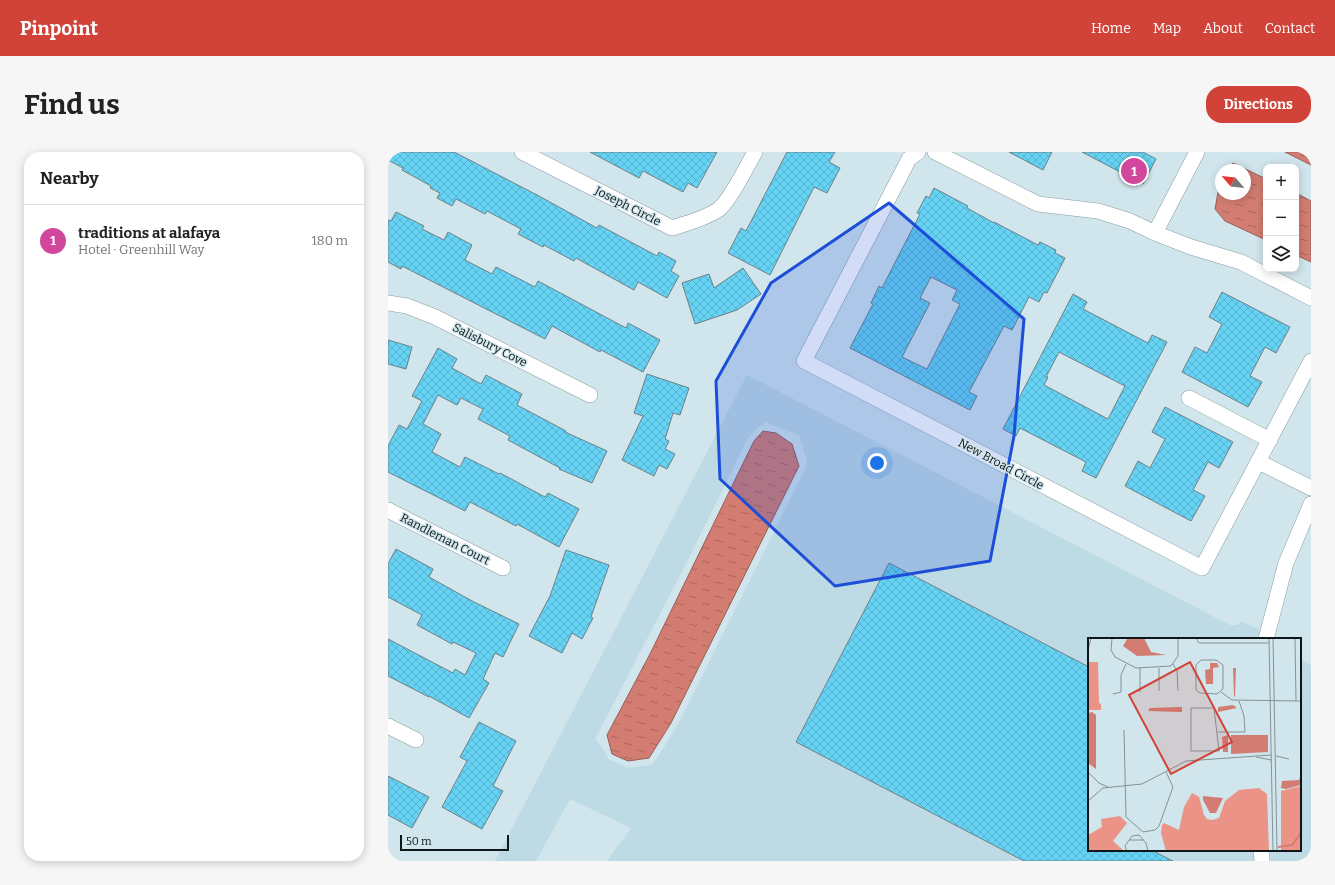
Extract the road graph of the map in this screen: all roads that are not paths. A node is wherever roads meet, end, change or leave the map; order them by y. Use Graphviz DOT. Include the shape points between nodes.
graph roads {
  1 [pos="522,152"];
  2 [pos="755,152"];
  3 [pos="918,152"];
  4 [pos="934,152"];
  5 [pos="1197,152"];
  6 [pos="1155,233"];
  7 [pos="1311,298"];
  8 [pos="388,302"];
  9 [pos="1311,361"];
  10 [pos="590,395"];
  11 [pos="1189,398"];
  12 [pos="1270,440"];
  13 [pos="1259,462"];
  14 [pos="1311,488"];
  15 [pos="1311,504"];
  16 [pos="388,510"];
  17 [pos="503,568"];
  18 [pos="1266,638"];
  19 [pos="388,726"];
  20 [pos="416,740"];
  21 [pos="1261,851"];
  22 [pos="1262,861"];
  1 -- 2 [label="street, Joseph Circle" via="672,228 700,220 719,209 734,189"];
  3 -- 13 [label="street, New Broad Circle" via="909,159 804,361 1202,568"];
  4 -- 6 [label="street" via="1038,204 1098,212 1130,221"];
  5 -- 6 [label="street"];
  6 -- 7 [label="street" via="1241,262"];
  8 -- 10 [label="street, Salisbury Cove" via="435,317"];
  9 -- 12 [label="street, New Broad Circle"];
  11 -- 12 [label="street"];
  12 -- 13 [label="street, New Broad Circle"];
  13 -- 14 [label="street"];
  15 -- 18 [label="street" via="1286,563"];
  16 -- 17 [label="street, Randleman Court"];
  19 -- 20 [label="street"];
  21 -- 22 [label="street"];
}
